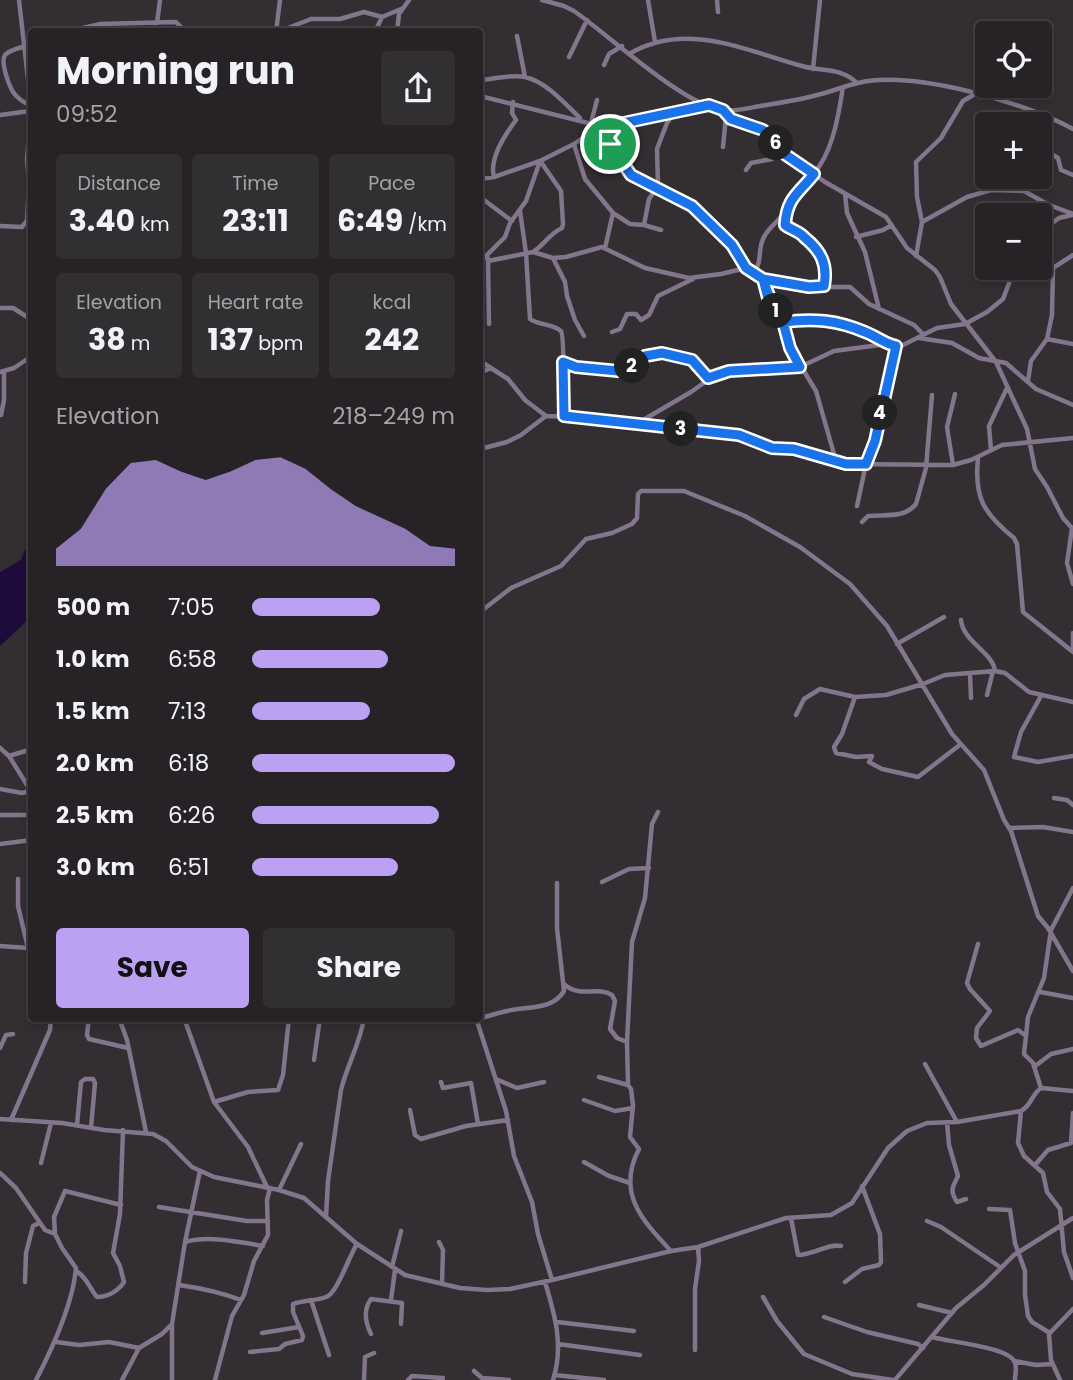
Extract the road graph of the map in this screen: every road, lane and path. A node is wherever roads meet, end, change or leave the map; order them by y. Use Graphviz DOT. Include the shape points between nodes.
graph roads {
  1 [pos="19,0"];
  2 [pos="160,0"];
  3 [pos="279,0"];
  4 [pos="409,0"];
  5 [pos="542,0"];
  6 [pos="648,0"];
  7 [pos="717,0"];
  8 [pos="820,0"];
  9 [pos="566,3"];
  10 [pos="401,9"];
  11 [pos="718,12"];
  12 [pos="382,17"];
  13 [pos="587,20"];
  14 [pos="157,23"];
  15 [pos="179,24"];
  16 [pos="83,28"];
  17 [pos="180,28"];
  18 [pos="182,28"];
  19 [pos="277,28"];
  20 [pos="286,28"];
  21 [pos="377,28"];
  22 [pos="398,28"];
  23 [pos="517,36"];
  24 [pos="655,42"];
  25 [pos="28,46"];
  26 [pos="622,46"];
  27 [pos="24,47"];
  28 [pos="631,54"];
  29 [pos="569,57"];
  30 [pos="604,65"];
  31 [pos="813,69"];
  32 [pos="525,77"];
  33 [pos="483,80"];
  34 [pos="28,82"];
  35 [pos="857,83"];
  36 [pos="843,88"];
  37 [pos="975,94"];
  38 [pos="975,95"];
  39 [pos="483,97"];
  40 [pos="989,98"];
  41 [pos="597,100"];
  42 [pos="513,102"];
  43 [pos="709,105"];
  44 [pos="28,106"];
  45 [pos="28,109"];
  46 [pos="675,112"];
  47 [pos="725,113"];
  48 [pos="0,115"];
  49 [pos="1055,119"];
  50 [pos="581,120"];
  51 [pos="1052,121"];
  52 [pos="592,123"];
  53 [pos="614,125"];
  54 [pos="600,126"];
  55 [pos="1073,128"];
  56 [pos="574,144"];
  57 [pos="778,146"];
  58 [pos="723,147"];
  59 [pos="1052,155"];
  60 [pos="540,161"];
  61 [pos="746,170"];
  62 [pos="814,174"];
  63 [pos="1073,175"];
  64 [pos="494,177"];
  65 [pos="483,179"];
  66 [pos="657,188"];
  67 [pos="845,194"];
  68 [pos="483,199"];
  69 [pos="28,202"];
  70 [pos="520,211"];
  71 [pos="787,211"];
  72 [pos="613,213"];
  73 [pos="1073,215"];
  74 [pos="27,221"];
  75 [pos="512,221"];
  76 [pos="922,222"];
  77 [pos="1052,223"];
  78 [pos="643,225"];
  79 [pos="892,225"];
  80 [pos="0,226"];
  81 [pos="661,230"];
  82 [pos="856,237"];
  83 [pos="605,248"];
  84 [pos="533,252"];
  85 [pos="526,253"];
  86 [pos="488,254"];
  87 [pos="1073,255"];
  88 [pos="916,256"];
  89 [pos="553,258"];
  90 [pos="483,259"];
  91 [pos="488,261"];
  92 [pos="746,268"];
  93 [pos="754,272"];
  94 [pos="694,278"];
  95 [pos="763,279"];
  96 [pos="1010,280"];
  97 [pos="824,286"];
  98 [pos="0,309"];
  99 [pos="879,309"];
  100 [pos="28,317"];
  101 [pos="783,322"];
  102 [pos="489,324"];
  103 [pos="965,324"];
  104 [pos="612,332"];
  105 [pos="584,336"];
  106 [pos="921,336"];
  107 [pos="1047,339"];
  108 [pos="887,344"];
  109 [pos="1073,344"];
  110 [pos="896,346"];
  111 [pos="28,359"];
  112 [pos="563,362"];
  113 [pos="996,362"];
  114 [pos="800,367"];
  115 [pos="485,370"];
  116 [pos="2,371"];
  117 [pos="708,378"];
  118 [pos="1028,382"];
  119 [pos="1007,388"];
  120 [pos="955,394"];
  121 [pos="932,395"];
  122 [pos="1073,405"];
  123 [pos="1,415"];
  124 [pos="546,416"];
  125 [pos="564,416"];
  126 [pos="637,423"];
  127 [pos="1073,438"];
  128 [pos="1031,442"];
  129 [pos="483,448"];
  130 [pos="991,450"];
  131 [pos="978,458"];
  132 [pos="836,461"];
  133 [pos="866,464"];
  134 [pos="926,465"];
  135 [pos="953,465"];
  136 [pos="857,506"];
  137 [pos="862,522"];
  138 [pos="1073,584"];
  139 [pos="483,610"];
  140 [pos="944,617"];
  141 [pos="961,620"];
  142 [pos="1073,633"];
  143 [pos="897,644"];
  144 [pos="1073,652"];
  145 [pos="994,671"];
  146 [pos="970,674"];
  147 [pos="923,684"];
  148 [pos="988,695"];
  149 [pos="1041,696"];
  150 [pos="855,698"];
  151 [pos="971,698"];
  152 [pos="1073,702"];
  153 [pos="796,715"];
  154 [pos="961,744"];
  155 [pos="0,748"];
  156 [pos="28,750"];
  157 [pos="9,756"];
  158 [pos="1073,756"];
  159 [pos="28,786"];
  160 [pos="0,789"];
  161 [pos="28,792"];
  162 [pos="1054,798"];
  163 [pos="1073,805"];
  164 [pos="658,812"];
  165 [pos="1,815"];
  166 [pos="28,815"];
  167 [pos="0,823"];
  168 [pos="1009,828"];
  169 [pos="1073,832"];
  170 [pos="28,841"];
  171 [pos="0,844"];
  172 [pos="649,868"];
  173 [pos="18,879"];
  174 [pos="602,882"];
  175 [pos="557,883"];
  176 [pos="1073,888"];
  177 [pos="1050,935"];
  178 [pos="978,944"];
  179 [pos="0,946"];
  180 [pos="28,948"];
  181 [pos="1073,971"];
  182 [pos="564,984"];
  183 [pos="1040,992"];
  184 [pos="1073,998"];
  185 [pos="483,1018"];
  186 [pos="51,1022"];
  187 [pos="89,1022"];
  188 [pos="120,1022"];
  189 [pos="185,1022"];
  190 [pos="289,1022"];
  191 [pos="319,1022"];
  192 [pos="363,1022"];
  193 [pos="479,1022"];
  194 [pos="13,1034"];
  195 [pos="1026,1037"];
  196 [pos="627,1042"];
  197 [pos="0,1048"];
  198 [pos="128,1048"];
  199 [pos="1073,1049"];
  200 [pos="314,1060"];
  201 [pos="925,1064"];
  202 [pos="1034,1067"];
  203 [pos="599,1077"];
  204 [pos="497,1079"];
  205 [pos="441,1082"];
  206 [pos="544,1082"];
  207 [pos="628,1085"];
  208 [pos="1041,1088"];
  209 [pos="1073,1091"];
  210 [pos="583,1100"];
  211 [pos="214,1102"];
  212 [pos="632,1108"];
  213 [pos="410,1110"];
  214 [pos="1021,1111"];
  215 [pos="1073,1113"];
  216 [pos="0,1119"];
  217 [pos="11,1120"];
  218 [pos="508,1120"];
  219 [pos="51,1122"];
  220 [pos="947,1122"];
  221 [pos="957,1122"];
  222 [pos="478,1124"];
  223 [pos="77,1125"];
  224 [pos="91,1128"];
  225 [pos="123,1130"];
  226 [pos="146,1132"];
  227 [pos="301,1144"];
  228 [pos="584,1162"];
  229 [pos="41,1163"];
  230 [pos="1035,1165"];
  231 [pos="200,1171"];
  232 [pos="0,1173"];
  233 [pos="630,1183"];
  234 [pos="862,1185"];
  235 [pos="269,1188"];
  236 [pos="279,1190"];
  237 [pos="966,1199"];
  238 [pos="121,1205"];
  239 [pos="159,1207"];
  240 [pos="989,1209"];
  241 [pos="191,1212"];
  242 [pos="326,1216"];
  243 [pos="791,1218"];
  244 [pos="1073,1219"];
  245 [pos="268,1221"];
  246 [pos="927,1221"];
  247 [pos="39,1223"];
  248 [pos="1060,1228"];
  249 [pos="401,1231"];
  250 [pos="55,1234"];
  251 [pos="184,1242"];
  252 [pos="439,1242"];
  253 [pos="356,1244"];
  254 [pos="263,1246"];
  255 [pos="841,1246"];
  256 [pos="698,1247"];
  257 [pos="671,1251"];
  258 [pos="1018,1251"];
  259 [pos="1000,1267"];
  260 [pos="394,1269"];
  261 [pos="76,1271"];
  262 [pos="1073,1278"];
  263 [pos="552,1280"];
  264 [pos="25,1282"];
  265 [pos="545,1282"];
  266 [pos="845,1282"];
  267 [pos="442,1284"];
  268 [pos="179,1285"];
  269 [pos="762,1297"];
  270 [pos="241,1300"];
  271 [pos="311,1300"];
  272 [pos="391,1300"];
  273 [pos="919,1305"];
  274 [pos="1073,1309"];
  275 [pos="952,1313"];
  276 [pos="824,1317"];
  277 [pos="557,1322"];
  278 [pos="172,1324"];
  279 [pos="401,1324"];
  280 [pos="299,1327"];
  281 [pos="634,1331"];
  282 [pos="262,1333"];
  283 [pos="1050,1333"];
  284 [pos="371,1334"];
  285 [pos="932,1337"];
  286 [pos="56,1342"];
  287 [pos="558,1344"];
  288 [pos="139,1348"];
  289 [pos="923,1348"];
  290 [pos="695,1350"];
  291 [pos="250,1352"];
  292 [pos="374,1353"];
  293 [pos="329,1355"];
  294 [pos="640,1355"];
  295 [pos="1014,1361"];
  296 [pos="1052,1363"];
  297 [pos="474,1371"];
  298 [pos="554,1377"];
  299 [pos="443,1378"];
  300 [pos="36,1380"];
  301 [pos="122,1380"];
  302 [pos="172,1380"];
  303 [pos="215,1380"];
  304 [pos="364,1380"];
  305 [pos="408,1380"];
  306 [pos="509,1380"];
  307 [pos="604,1380"];
  308 [pos="894,1380"];
  309 [pos="1015,1380"];
  310 [pos="1060,1380"];
  1 -- 27 [label="street"];
  2 -- 14 [label="street"];
  3 -- 19 [label="street"];
  4 -- 10 [label="street"];
  5 -- 9 [label="street"];
  6 -- 24 [label="street"];
  7 -- 11 [label="street"];
  8 -- 31 [label="street"];
  9 -- 13 [label="street"];
  10 -- 12 [label="street"];
  10 -- 22 [label="street"];
  12 -- 20 [label="street" via="358,12 340,19 301,21"];
  12 -- 21 [label="street"];
  13 -- 26 [label="street"];
  13 -- 29 [label="street"];
  14 -- 15 [label="street"];
  14 -- 16 [label="street"];
  15 -- 17 [label="street"];
  15 -- 18 [label="street"];
  23 -- 32 [label="street"];
  24 -- 28 [label="street"];
  24 -- 31 [label="street" via="726,42"];
  25 -- 27 [label="street"];
  26 -- 28 [label="street"];
  26 -- 30 [label="street"];
  27 -- 34 [label="street"];
  27 -- 44 [label="street" via="7,53 2,65 13,92"];
  28 -- 43 [label="street" via="669,84"];
  31 -- 35 [label="street" via="842,72"];
  32 -- 33 [label="street"];
  32 -- 50 [label="street" via="555,95"];
  35 -- 36 [label="street"];
  35 -- 37 [label="street" via="926,83"];
  36 -- 47 [label="street"];
  36 -- 62 [label="street" via="825,156"];
  38 -- 76 [label="street" via="963,101 941,138 916,162"];
  39 -- 42 [label="street"];
  40 -- 49 [label="street"];
  41 -- 52 [label="street"];
  42 -- 50 [label="street"];
  42 -- 64 [label="street" via="516,120 492,162"];
  43 -- 46 [label="street"];
  43 -- 47 [label="street"];
  45 -- 48 [label="street"];
  46 -- 53 [label="street"];
  46 -- 66 [label="street" via="657,149"];
  47 -- 57 [label="street" via="763,130"];
  47 -- 58 [label="street"];
  49 -- 51 [label="street"];
  49 -- 55 [label="street"];
  50 -- 52 [label="street"];
  52 -- 54 [label="street"];
  53 -- 54 [label="street"];
  53 -- 66 [label="street" via="609,140 615,154 631,175"];
  54 -- 56 [label="street"];
  56 -- 60 [label="street"];
  56 -- 72 [label="street" via="586,179"];
  57 -- 61 [label="street" via="772,159 751,163"];
  57 -- 62 [label="street"];
  59 -- 63 [label="street" via="1061,170"];
  60 -- 64 [label="street"];
  60 -- 70 [label="street"];
  60 -- 84 [label="street" via="561,191 563,224"];
  62 -- 67 [label="street"];
  62 -- 71 [label="street" via="797,191"];
  64 -- 65 [label="street"];
  66 -- 78 [label="street" via="649,199"];
  66 -- 92 [label="street" via="703,215 732,245"];
  67 -- 79 [label="street"];
  67 -- 82 [label="street"];
  68 -- 75 [label="street"];
  69 -- 74 [label="street"];
  70 -- 75 [label="street"];
  70 -- 85 [label="street"];
  71 -- 93 [label="street" via="764,236 760,265"];
  71 -- 97 [label="street" via="787,228 805,237 819,252 826,268"];
  72 -- 78 [label="street" via="630,224"];
  72 -- 83 [label="street"];
  73 -- 76 [label="street" via="1024,191 991,190 967,197"];
  73 -- 77 [label="street"];
  74 -- 80 [label="street" via="22,227"];
  75 -- 86 [label="street" via="505,237"];
  76 -- 88 [label="street"];
  78 -- 81 [label="street"];
  79 -- 82 [label="street"];
  79 -- 88 [label="street"];
  82 -- 99 [label="street" via="865,252"];
  83 -- 89 [label="street"];
  83 -- 94 [label="street" via="645,268"];
  84 -- 85 [label="street"];
  84 -- 89 [label="street"];
  85 -- 91 [label="street"];
  85 -- 112 [label="street" via="530,319 562,332"];
  86 -- 90 [label="street"];
  86 -- 91 [label="street"];
  87 -- 107 [label="street" via="1053,268"];
  88 -- 103 [label="street" via="935,270"];
  89 -- 105 [label="street"];
  91 -- 102 [label="street"];
  92 -- 93 [label="street"];
  92 -- 94 [label="street"];
  93 -- 95 [label="street"];
  94 -- 104 [label="street" via="657,296 645,319 627,314 620,329"];
  95 -- 97 [label="street"];
  95 -- 101 [label="street"];
  96 -- 103 [label="street" via="1003,299"];
  97 -- 99 [label="street" via="850,288"];
  98 -- 100 [label="street" via="13,308"];
  99 -- 106 [label="street" via="914,326"];
  101 -- 108 [label="street" via="833,321"];
  101 -- 114 [label="street"];
  103 -- 106 [label="street" via="937,328"];
  103 -- 113 [label="street"];
  106 -- 110 [label="street"];
  106 -- 113 [label="street" via="952,343"];
  107 -- 109 [label="street"];
  107 -- 118 [label="street" via="1031,361"];
  108 -- 110 [label="street"];
  108 -- 114 [label="street" via="834,351"];
  110 -- 133 [label="street"];
  111 -- 116 [label="street"];
  112 -- 117 [label="street" via="618,371 645,356 662,353 692,360"];
  112 -- 125 [label="street"];
  113 -- 118 [label="street" via="1006,363"];
  113 -- 119 [label="street"];
  114 -- 117 [label="street" via="729,371"];
  114 -- 132 [label="street" via="816,391"];
  115 -- 124 [label="street" via="508,379 532,408"];
  116 -- 123 [label="street"];
  117 -- 126 [label="street"];
  118 -- 122 [label="street"];
  119 -- 128 [label="street"];
  119 -- 130 [label="street" via="989,426"];
  120 -- 135 [label="street" via="947,427"];
  121 -- 134 [label="street"];
  124 -- 125 [label="street"];
  124 -- 129 [label="street" via="521,435"];
  125 -- 126 [label="street"];
  126 -- 132 [label="street" via="739,435 772,448"];
  127 -- 128 [label="street"];
  128 -- 130 [label="street"];
  128 -- 138 [label="street" via="1035,469 1072,527 1067,564"];
  130 -- 131 [label="street"];
  131 -- 135 [label="street"];
  131 -- 144 [label="street" via="977,486 984,510 1017,544 1023,612"];
  132 -- 133 [label="street"];
  133 -- 134 [label="street"];
  133 -- 136 [label="street"];
  134 -- 135 [label="street"];
  134 -- 137 [label="street" via="913,508 868,516"];
  139 -- 143 [label="street" via="511,588 561,566 586,539 632,524 638,518 639,492 681,491 745,516 830,568 881,618"];
  140 -- 143 [label="street"];
  141 -- 145 [label="street" via="963,629 994,662"];
  142 -- 144 [label="street"];
  143 -- 147 [label="street"];
  145 -- 146 [label="street"];
  145 -- 148 [label="street"];
  145 -- 149 [label="street"];
  146 -- 147 [label="street" via="945,675"];
  146 -- 151 [label="street"];
  147 -- 150 [label="street"];
  147 -- 154 [label="street"];
  149 -- 152 [label="street"];
  149 -- 158 [label="street" via="1021,732 1014,757 1038,762"];
  150 -- 153 [label="street" via="820,689 804,699"];
  150 -- 154 [label="street" via="834,747 841,756 872,756 869,762 882,769 918,777"];
  154 -- 168 [label="street" via="984,770"];
  155 -- 157 [label="street"];
  156 -- 157 [label="street"];
  157 -- 159 [label="street"];
  160 -- 161 [label="street"];
  162 -- 163 [label="street"];
  164 -- 172 [label="street" via="652,824"];
  165 -- 166 [label="street"];
  165 -- 167 [label="street"];
  168 -- 169 [label="street"];
  168 -- 177 [label="street" via="1036,911"];
  170 -- 171 [label="street"];
  172 -- 174 [label="street" via="629,869"];
  172 -- 196 [label="street" via="632,942"];
  173 -- 180 [label="street" via="18,906"];
  175 -- 182 [label="street"];
  176 -- 177 [label="street"];
  177 -- 181 [label="street"];
  177 -- 183 [label="street"];
  178 -- 195 [label="street" via="968,986 990,1011 977,1028 979,1043 1018,1030"];
  179 -- 180 [label="street"];
  182 -- 185 [label="street" via="560,997 545,1006"];
  182 -- 196 [label="street" via="578,992 599,990 612,995 610,1029"];
  183 -- 184 [label="street"];
  183 -- 195 [label="street" via="1029,1015"];
  186 -- 217 [label="street"];
  187 -- 198 [label="street" via="89,1039"];
  188 -- 198 [label="street"];
  189 -- 211 [label="street"];
  190 -- 211 [label="street" via="278,1090 248,1092"];
  191 -- 200 [label="street"];
  192 -- 242 [label="street" via="341,1090"];
  193 -- 204 [label="street"];
  194 -- 197 [label="street" via="6,1035"];
  195 -- 202 [label="street" via="1024,1054"];
  196 -- 207 [label="street"];
  198 -- 226 [label="street"];
  199 -- 202 [label="street" via="1051,1054"];
  201 -- 221 [label="street"];
  202 -- 208 [label="street"];
  203 -- 207 [label="street"];
  204 -- 206 [label="street" via="517,1088"];
  204 -- 218 [label="street"];
  205 -- 222 [label="street" via="443,1088 471,1083"];
  207 -- 212 [label="street"];
  208 -- 209 [label="street"];
  208 -- 214 [label="street"];
  210 -- 212 [label="street" via="615,1111"];
  211 -- 235 [label="street" via="248,1147"];
  212 -- 233 [label="street" via="630,1137 639,1149"];
  213 -- 222 [label="street" via="415,1135 421,1139"];
  214 -- 221 [label="street"];
  214 -- 230 [label="street" via="1018,1143"];
  215 -- 230 [label="street" via="1071,1143 1048,1150"];
  216 -- 217 [label="street"];
  217 -- 219 [label="street"];
  218 -- 222 [label="street"];
  218 -- 263 [label="street" via="514,1156 532,1202"];
  219 -- 223 [label="street"];
  219 -- 229 [label="street"];
  220 -- 221 [label="street"];
  220 -- 234 [label="street" via="917,1126 898,1136"];
  220 -- 237 [label="street" via="958,1176 952,1193 957,1202"];
  223 -- 224 [label="street"];
  223 -- 224 [label="street" via="81,1082 93,1079"];
  224 -- 225 [label="street"];
  225 -- 226 [label="street"];
  225 -- 238 [label="street"];
  226 -- 231 [label="street" via="166,1140"];
  227 -- 236 [label="street"];
  228 -- 233 [label="street"];
  230 -- 248 [label="street" via="1060,1209"];
  231 -- 235 [label="street"];
  231 -- 241 [label="street"];
  232 -- 247 [label="street"];
  233 -- 257 [label="street" via="636,1209"];
  234 -- 243 [label="street" via="842,1210"];
  234 -- 266 [label="street" via="880,1234 881,1262"];
  235 -- 236 [label="street"];
  235 -- 245 [label="street"];
  236 -- 242 [label="street" via="304,1198"];
  238 -- 250 [label="street" via="65,1191 54,1217"];
  238 -- 261 [label="street" via="113,1253 124,1282 120,1288 97,1297"];
  239 -- 241 [label="street"];
  240 -- 258 [label="street" via="1010,1210"];
  241 -- 245 [label="street"];
  241 -- 251 [label="street"];
  242 -- 253 [label="street"];
  243 -- 255 [label="street" via="798,1255"];
  243 -- 256 [label="street"];
  244 -- 248 [label="street"];
  245 -- 254 [label="street"];
  246 -- 259 [label="street"];
  247 -- 250 [label="street"];
  247 -- 264 [label="street" via="33,1225 27,1248"];
  248 -- 258 [label="street"];
  248 -- 262 [label="street"];
  249 -- 260 [label="street"];
  250 -- 261 [label="street"];
  251 -- 254 [label="street" via="221,1240"];
  251 -- 268 [label="street"];
  252 -- 267 [label="street"];
  253 -- 260 [label="street"];
  253 -- 271 [label="street" via="334,1292"];
  254 -- 270 [label="street"];
  256 -- 257 [label="street"];
  256 -- 290 [label="street"];
  257 -- 263 [label="street"];
  258 -- 259 [label="street"];
  258 -- 283 [label="street" via="1025,1271 1028,1316"];
  259 -- 275 [label="street"];
  260 -- 267 [label="street"];
  260 -- 272 [label="street"];
  261 -- 286 [label="street"];
  263 -- 265 [label="street"];
  265 -- 267 [label="street" via="487,1290"];
  265 -- 277 [label="street"];
  268 -- 270 [label="street"];
  268 -- 278 [label="street"];
  269 -- 308 [label="street" via="804,1354 852,1374"];
  270 -- 303 [label="street" via="232,1316"];
  271 -- 280 [label="street" via="293,1304"];
  271 -- 293 [label="street"];
  272 -- 279 [label="street" via="402,1303"];
  272 -- 284 [label="street" via="369,1300 365,1321"];
  273 -- 275 [label="street"];
  274 -- 283 [label="street"];
  275 -- 285 [label="street"];
  276 -- 289 [label="street"];
  277 -- 281 [label="street"];
  277 -- 287 [label="street"];
  278 -- 288 [label="street"];
  278 -- 302 [label="street"];
  280 -- 282 [label="street"];
  280 -- 291 [label="street" via="300,1342"];
  283 -- 296 [label="street"];
  285 -- 289 [label="street"];
  285 -- 295 [label="street" via="985,1346"];
  286 -- 288 [label="street" via="109,1342"];
  286 -- 300 [label="street"];
  287 -- 294 [label="street"];
  287 -- 298 [label="street"];
  288 -- 301 [label="street"];
  289 -- 308 [label="street"];
  292 -- 304 [label="street" via="365,1357"];
  295 -- 296 [label="street"];
  295 -- 309 [label="street"];
  296 -- 310 [label="street"];
  297 -- 306 [label="street" via="482,1378"];
  298 -- 307 [label="street"];
  299 -- 305 [label="street"];
}
